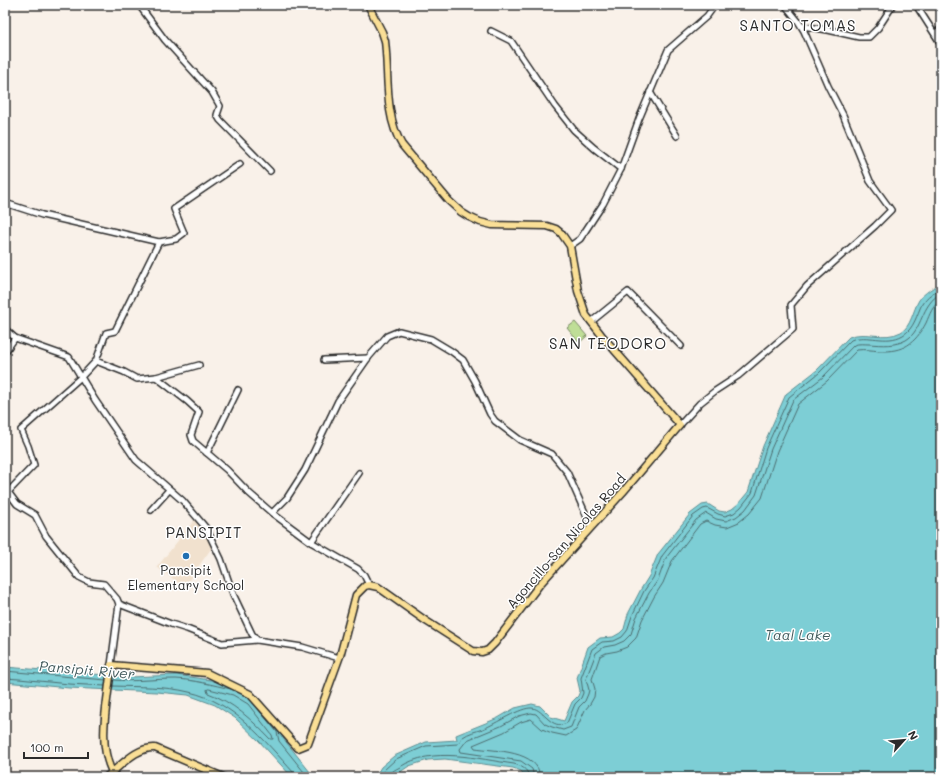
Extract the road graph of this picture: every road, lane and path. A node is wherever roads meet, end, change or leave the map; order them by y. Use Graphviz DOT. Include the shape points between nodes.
graph roads {
  1 [pos="139,5"];
  2 [pos="368,5"];
  3 [pos="715,5"];
  4 [pos="785,5"];
  5 [pos="893,5"];
  6 [pos="916,5"];
  7 [pos="802,26"];
  8 [pos="941,29"];
  9 [pos="491,31"];
  10 [pos="935,33"];
  11 [pos="941,44"];
  12 [pos="650,92"];
  13 [pos="677,136"];
  14 [pos="240,164"];
  15 [pos="621,169"];
  16 [pos="270,171"];
  17 [pos="5,203"];
  18 [pos="159,242"];
  19 [pos="570,246"];
  20 [pos="591,322"];
  21 [pos="5,329"];
  22 [pos="14,338"];
  23 [pos="681,346"];
  24 [pos="5,352"];
  25 [pos="368,358"];
  26 [pos="324,360"];
  27 [pos="96,361"];
  28 [pos="199,365"];
  29 [pos="81,377"];
  30 [pos="156,377"];
  31 [pos="238,390"];
  32 [pos="680,425"];
  33 [pos="207,453"];
  34 [pos="359,473"];
  35 [pos="169,490"];
  36 [pos="7,491"];
  37 [pos="151,510"];
  38 [pos="272,513"];
  39 [pos="592,526"];
  40 [pos="311,542"];
  41 [pos="369,585"];
  42 [pos="119,604"];
  43 [pos="257,640"];
  44 [pos="339,658"];
  45 [pos="111,665"];
  46 [pos="112,772"];
  47 [pos="106,777"];
  48 [pos="223,777"];
  1 -- 16 [label="street" via="165,40 212,92 220,106 217,115 220,120"];
  2 -- 19 [label="main road" via="382,32 386,50 390,113 396,135 407,152 461,212 492,225 547,226 561,233"];
  3 -- 12 [label="street" via="707,16 668,50"];
  4 -- 7 [label="street"];
  5 -- 7 [label="street" via="869,37"];
  6 -- 10 [label="street"];
  7 -- 32 [label="street" via="870,181 891,210 807,286 792,305 793,329 738,376 715,390"];
  8 -- 10 [label="street"];
  9 -- 15 [label="street" via="511,41 574,130"];
  10 -- 11 [label="street"];
  12 -- 13 [label="street"];
  12 -- 15 [label="street"];
  14 -- 18 [label="street" via="174,209 184,233 176,239"];
  15 -- 19 [label="street" via="603,204 580,239"];
  17 -- 18 [label="street" via="42,215"];
  18 -- 27 [label="street" via="115,331 106,333"];
  19 -- 20 [label="main road" via="580,300"];
  20 -- 23 [label="street" via="628,292"];
  20 -- 32 [label="main road"];
  21 -- 22 [label="street"];
  22 -- 24 [label="street"];
  22 -- 29 [label="street" via="69,357"];
  25 -- 26 [label="street"];
  25 -- 38 [label="street" via="338,401 298,481 287,498"];
  25 -- 39 [label="street" via="387,336 399,331 431,339 463,360 476,380 495,421 520,440 552,454 567,472"];
  27 -- 29 [label="street"];
  27 -- 30 [label="street" via="137,379"];
  28 -- 30 [label="street"];
  29 -- 35 [label="street" via="136,460"];
  29 -- 36 [label="street" via="21,430 34,466"];
  30 -- 33 [label="street" via="199,412 191,435 193,441"];
  31 -- 33 [label="street"];
  32 -- 39 [label="main road, Agoncillo-San Nicolas Road"];
  33 -- 38 [label="street"];
  34 -- 40 [label="street"];
  35 -- 37 [label="street"];
  35 -- 43 [label="street" via="206,528 221,559 233,594"];
  36 -- 42 [label="street" via="17,504 35,515 46,536 79,577 89,582 104,584"];
  38 -- 40 [label="street"];
  39 -- 41 [label="main road, Agoncillo-San Nicolas Road" via="540,584 488,650 477,652 466,648 383,590"];
  40 -- 41 [label="street" via="358,569"];
  41 -- 44 [label="main road" via="356,595"];
  42 -- 43 [label="street" via="222,643"];
  42 -- 45 [label="street"];
  43 -- 44 [label="street" via="302,647"];
  44 -- 45 [label="main road" via="308,744 298,748 250,694 207,673"];
  45 -- 46 [label="main road" via="104,746"];
  46 -- 47 [label="main road"];
  46 -- 48 [label="main road" via="133,755 147,748 155,748"];
}
